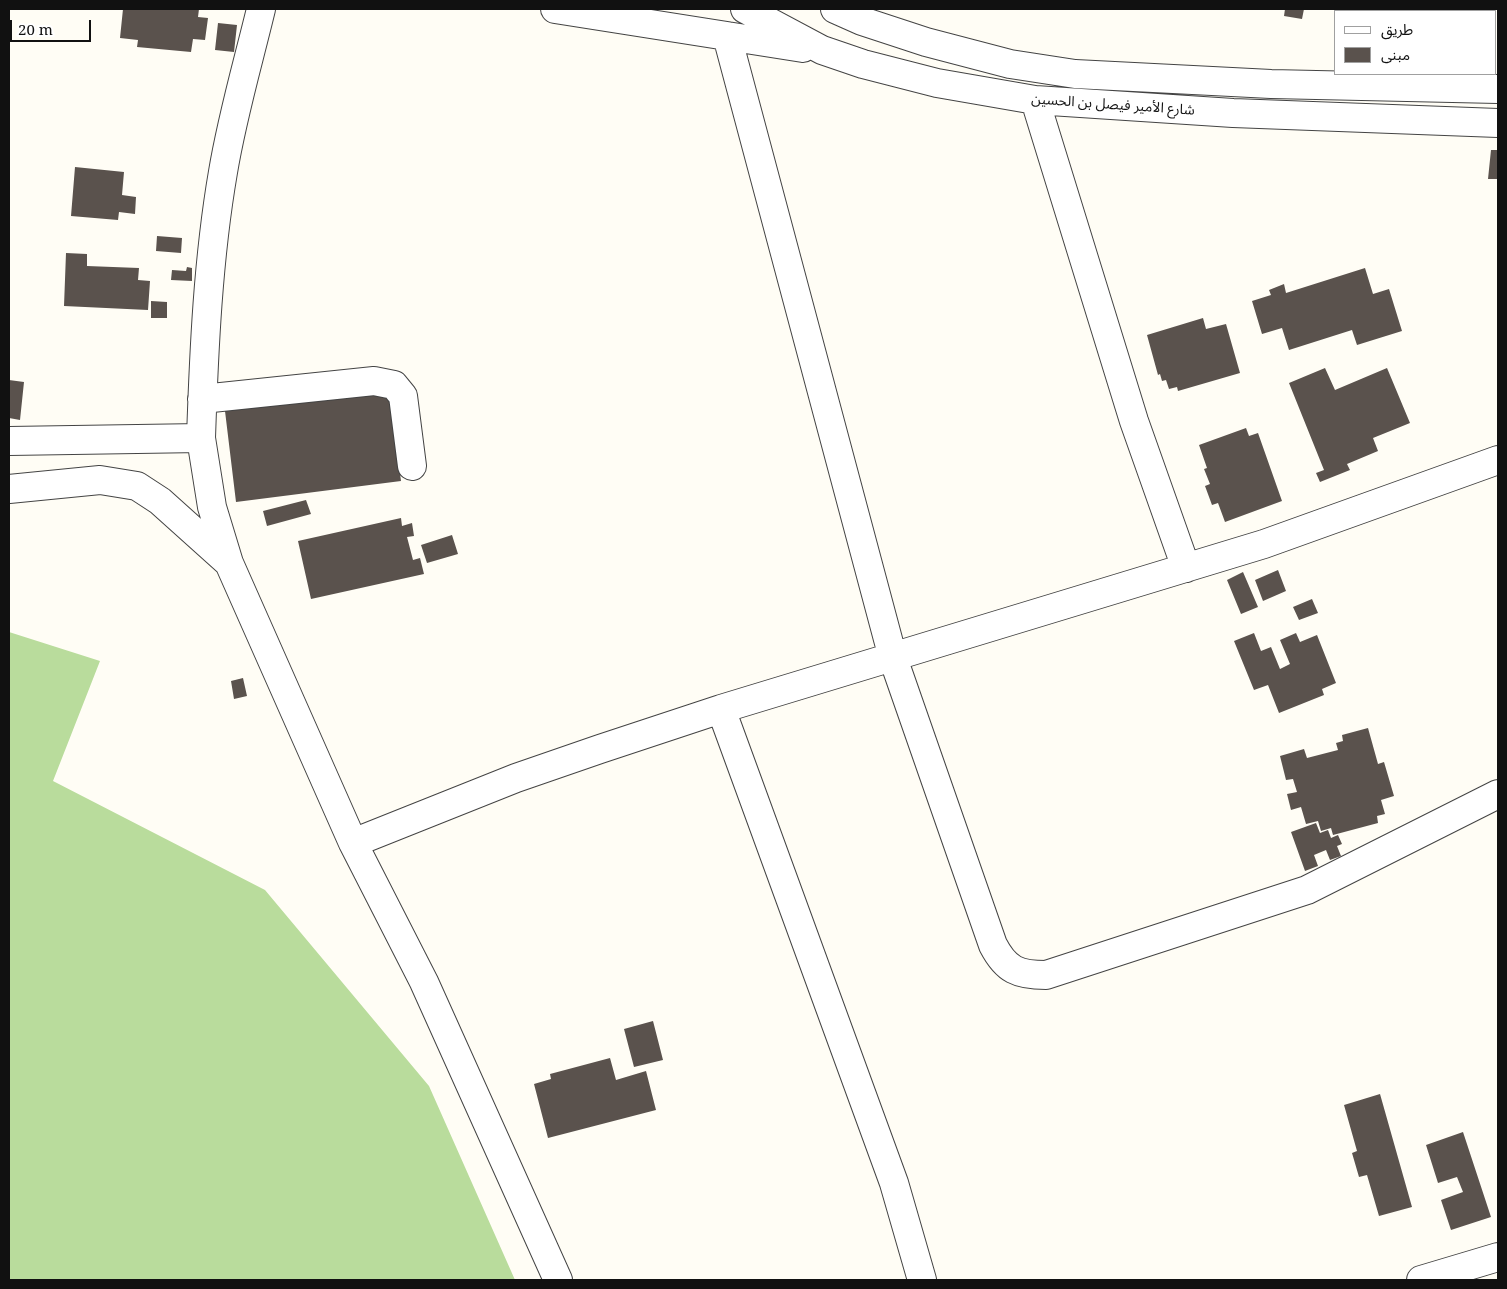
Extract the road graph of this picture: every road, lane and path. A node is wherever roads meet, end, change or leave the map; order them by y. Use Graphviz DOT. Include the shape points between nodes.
graph roads {
  1 [pos="261,9"];
  2 [pos="555,9"];
  3 [pos="744,9"];
  4 [pos="835,9"];
  5 [pos="727,36"];
  6 [pos="822,50"];
  7 [pos="1498,89"];
  8 [pos="1035,100"];
  9 [pos="1498,123"];
  10 [pos="202,399"];
  11 [pos="201,438"];
  12 [pos="72,440"];
  13 [pos="9,441"];
  14 [pos="1498,460"];
  15 [pos="412,466"];
  16 [pos="78,482"];
  17 [pos="9,489"];
  18 [pos="230,563"];
  19 [pos="1186,568"];
  20 [pos="893,658"];
  21 [pos="721,710"];
  22 [pos="1498,794"];
  23 [pos="353,843"];
  24 [pos="1498,1258"];
  25 [pos="558,1280"];
  26 [pos="922,1280"];
  27 [pos="1420,1280"];
  1 -- 10 [label="street" via="223,171 214,240"];
  2 -- 5 [label="street"];
  3 -- 6 [label="street, شارع الأمير فيصل بن الحسين"];
  4 -- 7 [label="street, شارع الأمير فيصل بن الحسين" via="862,21 945,47 1010,64 1075,74 1271,84"];
  5 -- 6 [label="street"];
  5 -- 20 [label="street"];
  6 -- 8 [label="street, شارع الأمير فيصل بن الحسين" via="908,76"];
  8 -- 9 [label="street, شارع الأمير فيصل بن الحسين" via="1233,113"];
  8 -- 19 [label="street" via="1134,421"];
  10 -- 11 [label="street"];
  10 -- 15 [label="street" via="374,381 394,385 403,396"];
  11 -- 12 [label="street"];
  11 -- 18 [label="street" via="212,507"];
  12 -- 13 [label="street"];
  12 -- 16 [label="street"];
  14 -- 19 [label="street" via="1264,544"];
  16 -- 17 [label="street"];
  16 -- 18 [label="street" via="114,481 149,492"];
  18 -- 23 [label="street"];
  19 -- 20 [label="street"];
  20 -- 21 [label="street"];
  20 -- 22 [label="street" via="993,945 1009,967 1026,975 1046,975 1307,890"];
  21 -- 23 [label="street" via="516,778"];
  21 -- 26 [label="street" via="894,1183"];
  23 -- 25 [label="street" via="432,999"];
  24 -- 27 [label="street"];
}
